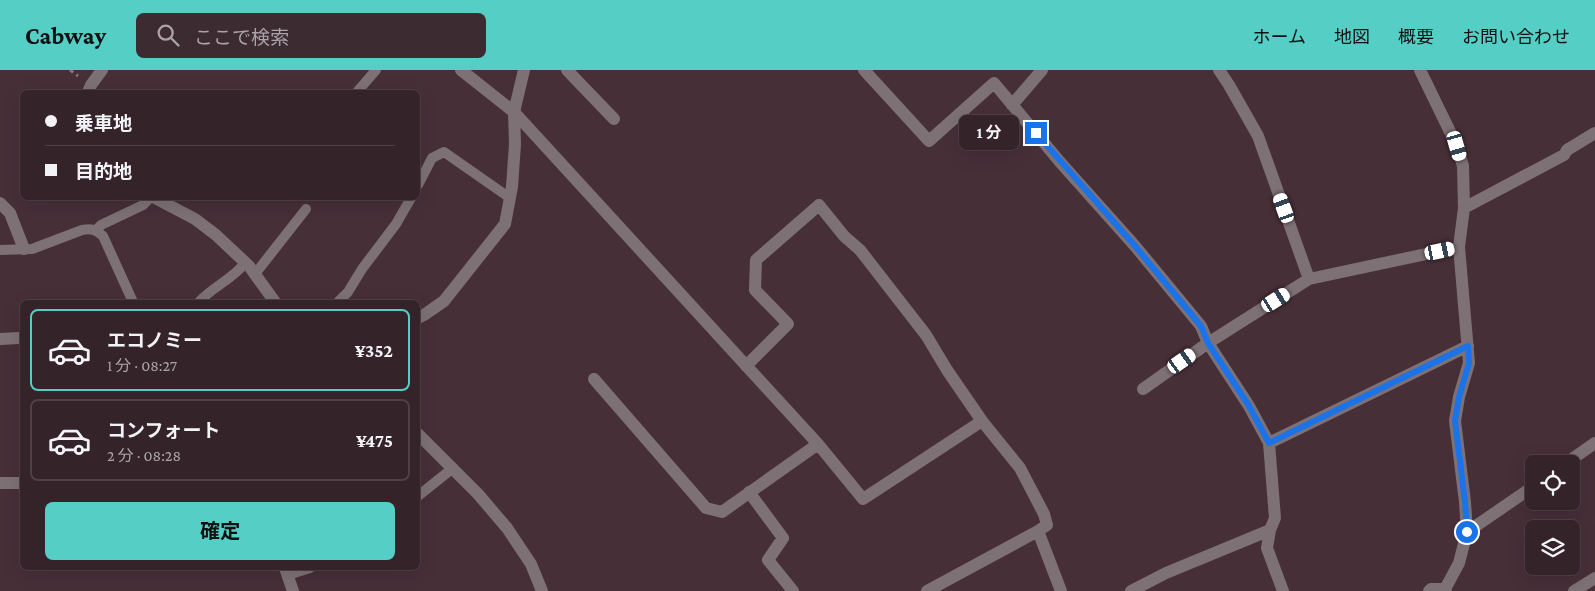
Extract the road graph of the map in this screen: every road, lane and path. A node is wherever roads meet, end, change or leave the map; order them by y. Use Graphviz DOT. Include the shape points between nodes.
graph roads {
  1 [pos="102,70"];
  2 [pos="376,70"];
  3 [pos="461,70"];
  4 [pos="524,70"];
  5 [pos="567,70"];
  6 [pos="864,70"];
  7 [pos="1042,70"];
  8 [pos="1219,70"];
  9 [pos="1420,70"];
  10 [pos="89,90"];
  11 [pos="359,90"];
  12 [pos="1012,105"];
  13 [pos="514,112"];
  14 [pos="614,119"];
  15 [pos="1595,133"];
  16 [pos="420,182"];
  17 [pos="510,198"];
  18 [pos="147,200"];
  19 [pos="159,200"];
  20 [pos="410,200"];
  21 [pos="0,203"];
  22 [pos="1464,208"];
  23 [pos="306,210"];
  24 [pos="96,230"];
  25 [pos="1459,247"];
  26 [pos="24,249"];
  27 [pos="0,250"];
  28 [pos="245,263"];
  29 [pos="255,274"];
  30 [pos="1310,279"];
  31 [pos="132,300"];
  32 [pos="201,300"];
  33 [pos="274,300"];
  34 [pos="340,300"];
  35 [pos="420,317"];
  36 [pos="19,338"];
  37 [pos="0,339"];
  38 [pos="1208,343"];
  39 [pos="1468,346"];
  40 [pos="746,366"];
  41 [pos="594,379"];
  42 [pos="1143,389"];
  43 [pos="982,420"];
  44 [pos="420,436"];
  45 [pos="1269,443"];
  46 [pos="818,444"];
  47 [pos="1595,444"];
  48 [pos="1579,455"];
  49 [pos="453,468"];
  50 [pos="0,483"];
  51 [pos="20,483"];
  52 [pos="749,492"];
  53 [pos="1525,492"];
  54 [pos="420,494"];
  55 [pos="1270,530"];
  56 [pos="1038,531"];
  57 [pos="1467,532"];
  58 [pos="287,571"];
  59 [pos="1595,578"];
  60 [pos="1446,590"];
  61 [pos="293,591"];
  62 [pos="542,591"];
  63 [pos="793,591"];
  64 [pos="927,591"];
  65 [pos="1061,591"];
  66 [pos="1131,591"];
  67 [pos="1283,591"];
  68 [pos="1429,591"];
  69 [pos="1574,591"];
  1 -- 10 [label="street"];
  2 -- 11 [label="lane"];
  3 -- 13 [label="street"];
  4 -- 13 [label="street"];
  5 -- 14 [label="street"];
  6 -- 12 [label="street" via="929,141 994,83"];
  7 -- 12 [label="street"];
  8 -- 30 [label="street" via="1258,136"];
  9 -- 22 [label="street" via="1457,146 1462,166"];
  12 -- 38 [label="street" via="1201,326"];
  13 -- 17 [label="street" via="516,144"];
  13 -- 40 [label="street"];
  15 -- 22 [label="street" via="1564,155"];
  16 -- 17 [label="lane" via="432,158 444,152"];
  17 -- 35 [label="street" via="506,224 444,301"];
  18 -- 24 [label="lane"];
  19 -- 28 [label="street" via="196,219"];
  20 -- 34 [label="lane"];
  21 -- 26 [label="street" via="10,213"];
  22 -- 25 [label="street"];
  23 -- 29 [label="lane"];
  24 -- 26 [label="lane" via="88,228"];
  24 -- 31 [label="lane" via="103,236"];
  25 -- 30 [label="street"];
  25 -- 39 [label="street"];
  26 -- 27 [label="lane"];
  28 -- 29 [label="street"];
  28 -- 32 [label="lane"];
  29 -- 33 [label="street"];
  30 -- 38 [label="street"];
  36 -- 37 [label="street"];
  38 -- 42 [label="street"];
  38 -- 45 [label="street"];
  39 -- 45 [label="street"];
  39 -- 57 [label="street" via="1469,363 1455,421"];
  40 -- 43 [label="street" via="788,324 755,290 756,260 819,205 860,250 926,335"];
  40 -- 46 [label="street"];
  41 -- 52 [label="street" via="706,508 722,512"];
  43 -- 46 [label="street" via="863,499"];
  43 -- 56 [label="street" via="1020,468 1044,514 1047,525"];
  44 -- 49 [label="street"];
  45 -- 55 [label="street" via="1274,518"];
  46 -- 52 [label="street"];
  47 -- 48 [label="street"];
  49 -- 54 [label="lane"];
  49 -- 62 [label="street" via="507,528 530,564"];
  50 -- 51 [label="street"];
  52 -- 63 [label="street" via="783,538 768,560"];
  53 -- 57 [label="street"];
  55 -- 66 [label="street"];
  55 -- 67 [label="street" via="1267,548"];
  56 -- 64 [label="street"];
  56 -- 65 [label="street"];
  57 -- 60 [label="street" via="1459,563"];
  58 -- 61 [label="street"];
  59 -- 69 [label="street"];
  60 -- 68 [label="street"];
}
